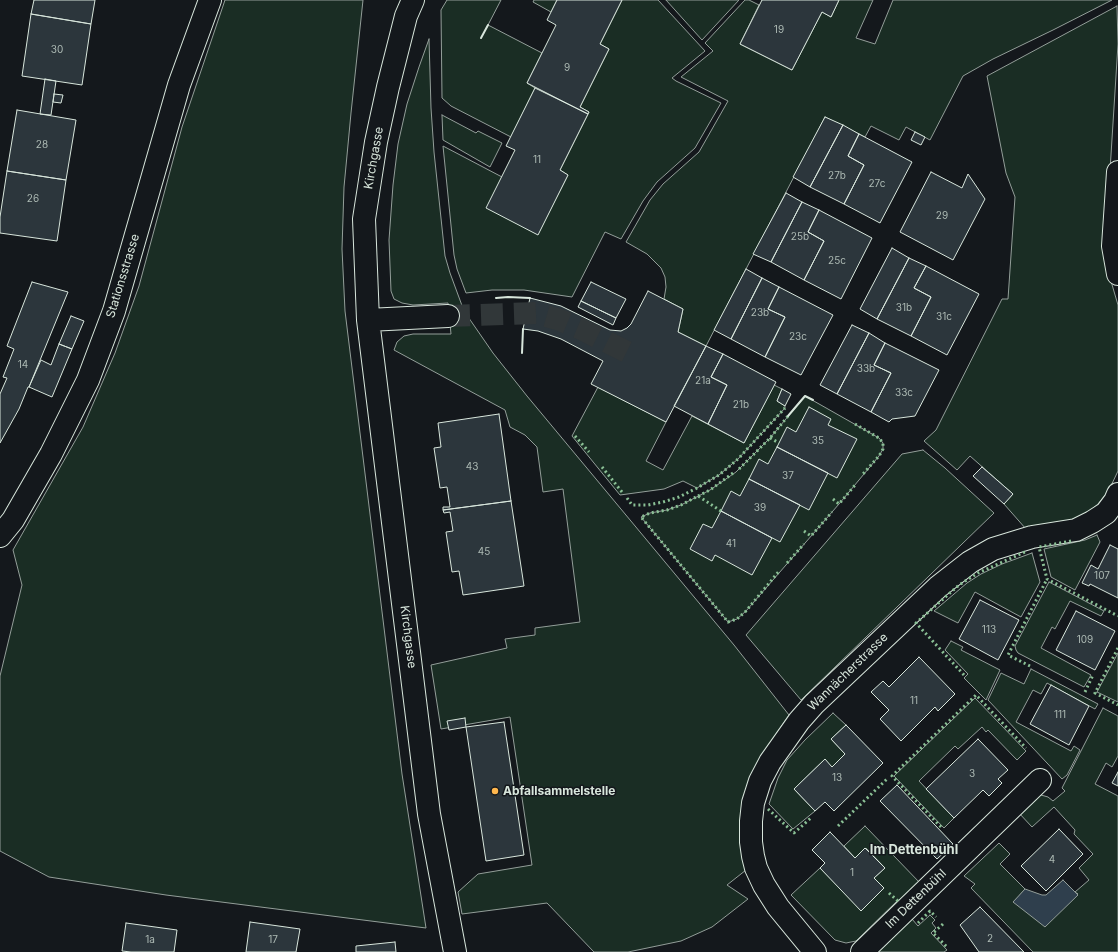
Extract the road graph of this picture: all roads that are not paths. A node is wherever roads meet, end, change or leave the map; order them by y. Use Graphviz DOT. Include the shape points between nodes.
graph roads {
  1 [pos="210,0"];
  2 [pos="413,0"];
  3 [pos="1118,172"];
  4 [pos="1118,274"];
  5 [pos="448,316"];
  6 [pos="368,320"];
  7 [pos="1118,494"];
  8 [pos="0,536"];
  9 [pos="1040,780"];
  10 [pos="455,952"];
  11 [pos="815,952"];
  12 [pos="862,952"];
  1 -- 8 [label="street, Stationsstrasse" via="178,85 114,311 88,380 51,454 13,520"];
  2 -- 6 [label="street, Kirchgasse" via="406,16 382,111 364,219"];
  3 -- 4 [label="street" via="1113,246"];
  5 -- 6 [label="street"];
  6 -- 10 [label="street, Kirchgasse" via="429,814"];
  7 -- 11 [label="street, Wannächerstrasse" via="1106,513 1076,530 1032,537 993,549 970,562 938,587 814,704 770,762 753,803 753,856 764,885 778,907"];
  9 -- 12 [label="street, Im Dettenbühl"];
}
